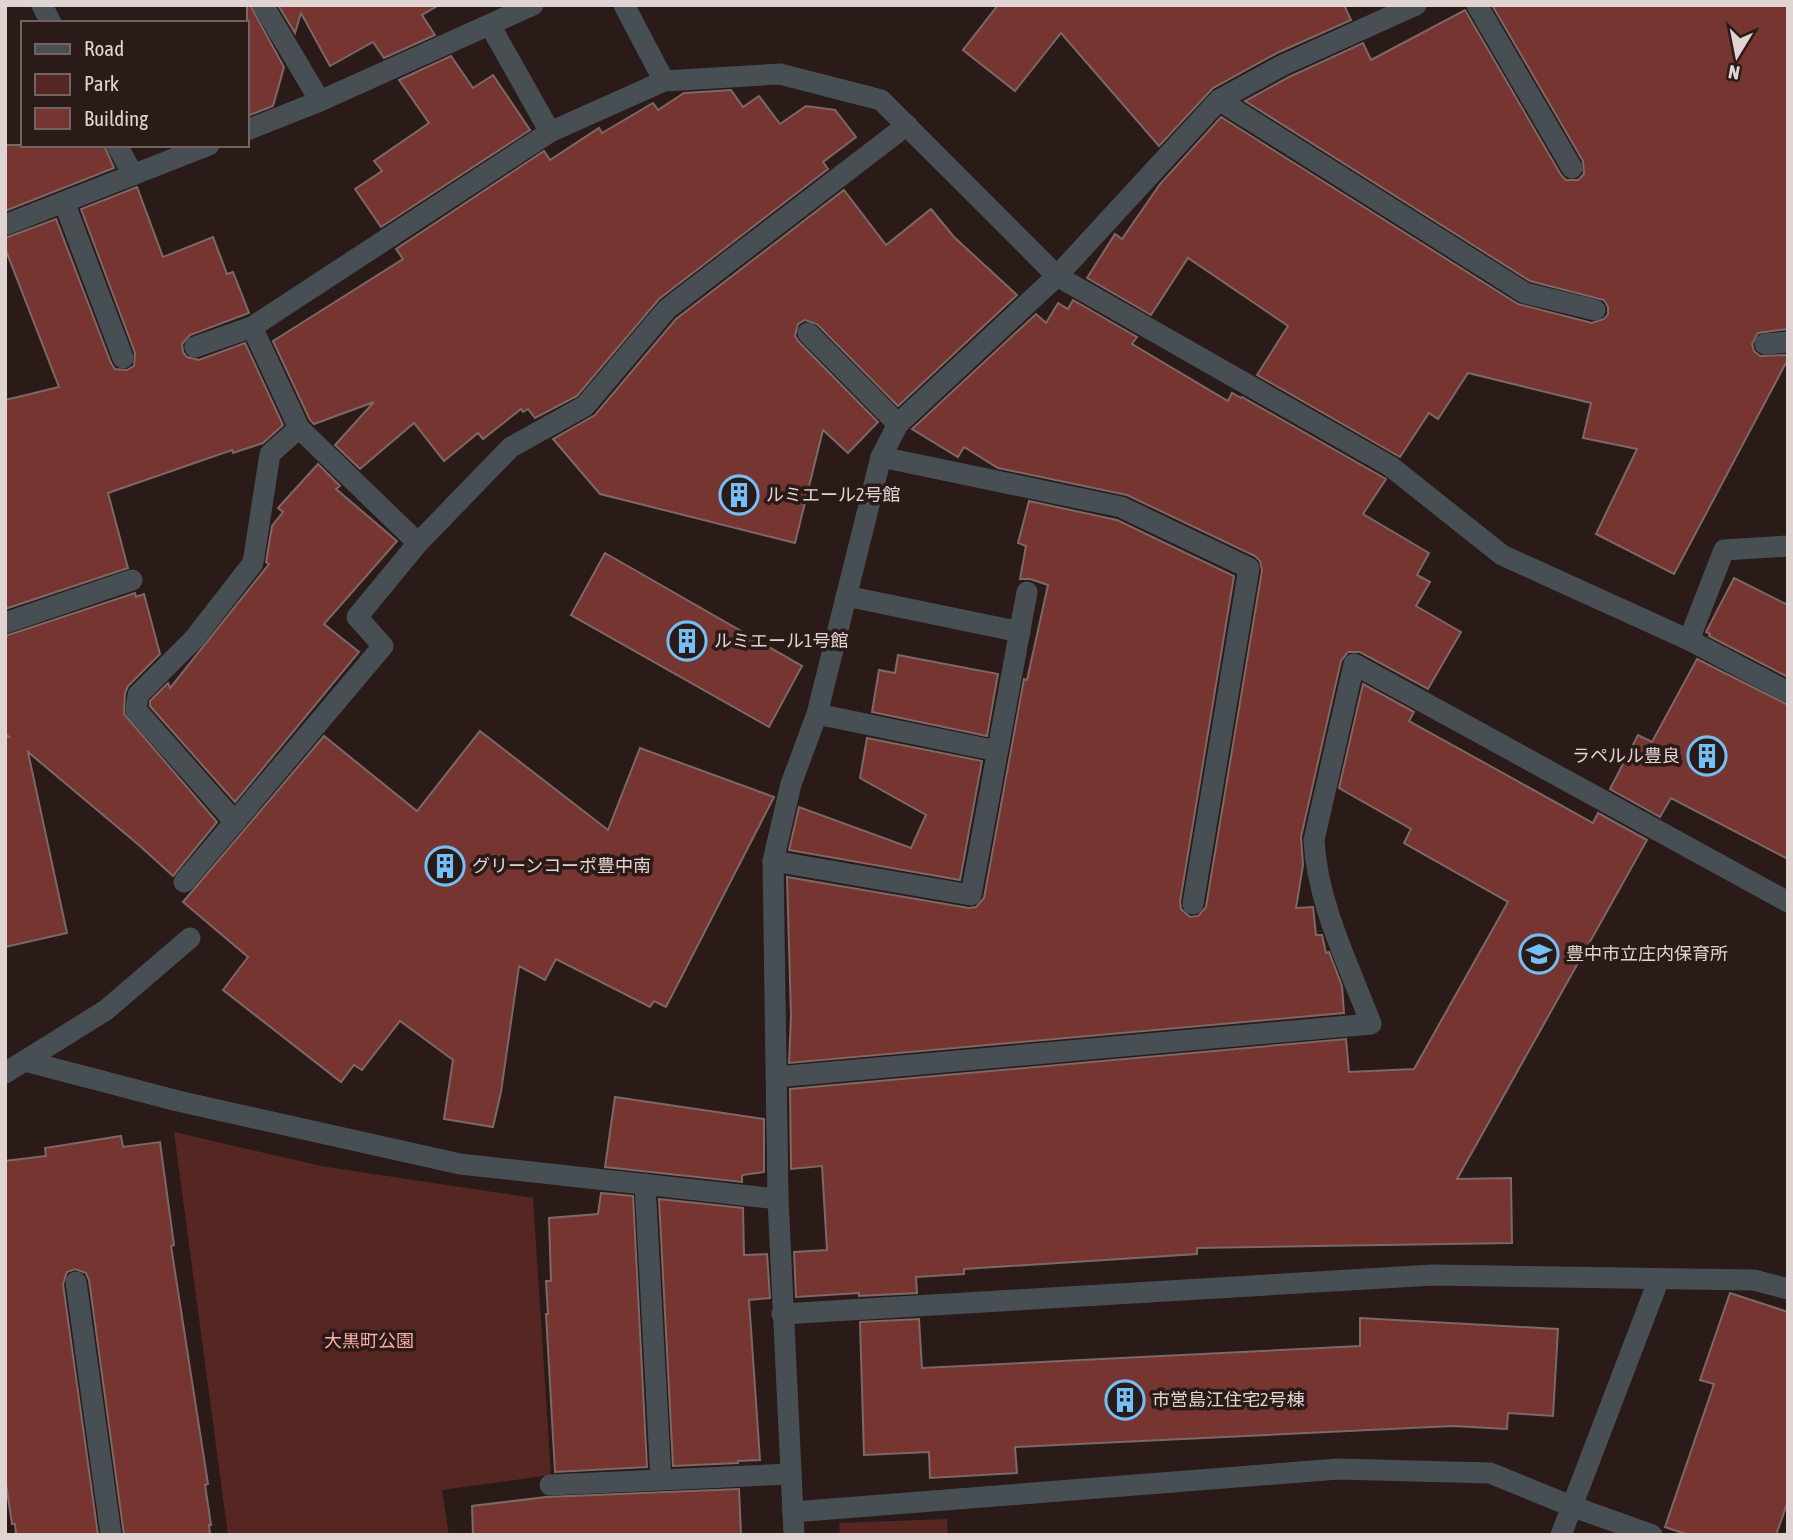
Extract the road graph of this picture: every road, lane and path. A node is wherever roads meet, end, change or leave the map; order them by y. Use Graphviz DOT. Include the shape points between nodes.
graph roads {
  1 [pos="42,5"];
  2 [pos="263,5"];
  3 [pos="533,5"];
  4 [pos="624,5"];
  5 [pos="1416,5"];
  6 [pos="1477,5"];
  7 [pos="50,21"];
  8 [pos="490,24"];
  9 [pos="664,81"];
  10 [pos="1219,100"];
  11 [pos="320,101"];
  12 [pos="907,125"];
  13 [pos="248,130"];
  14 [pos="550,132"];
  15 [pos="118,147"];
  16 [pos="204,147"];
  17 [pos="1572,168"];
  18 [pos="133,175"];
  19 [pos="64,202"];
  20 [pos="5,225"];
  21 [pos="1057,276"];
  22 [pos="1595,310"];
  23 [pos="252,327"];
  24 [pos="808,333"];
  25 [pos="1788,342"];
  26 [pos="1765,344"];
  27 [pos="195,347"];
  28 [pos="123,358"];
  29 [pos="898,424"];
  30 [pos="299,428"];
  31 [pos="881,457"];
  32 [pos="418,543"];
  33 [pos="1788,546"];
  34 [pos="132,580"];
  35 [pos="1027,592"];
  36 [pos="846,596"];
  37 [pos="5,623"];
  38 [pos="1020,632"];
  39 [pos="1689,640"];
  40 [pos="1788,692"];
  41 [pos="817,714"];
  42 [pos="997,751"];
  43 [pos="235,822"];
  44 [pos="773,860"];
  45 [pos="184,883"];
  46 [pos="1788,902"];
  47 [pos="1193,904"];
  48 [pos="190,938"];
  49 [pos="25,1060"];
  50 [pos="5,1073"];
  51 [pos="776,1077"];
  52 [pos="645,1184"];
  53 [pos="778,1199"];
  54 [pos="1659,1279"];
  55 [pos="76,1282"];
  56 [pos="1788,1289"];
  57 [pos="782,1314"];
  58 [pos="791,1474"];
  59 [pos="661,1480"];
  60 [pos="550,1485"];
  61 [pos="1571,1506"];
  62 [pos="793,1512"];
  63 [pos="111,1535"];
  64 [pos="794,1535"];
  65 [pos="1561,1535"];
  66 [pos="1653,1535"];
  1 -- 7 [label="street"];
  2 -- 11 [label="street"];
  3 -- 8 [label="street"];
  4 -- 9 [label="street"];
  5 -- 10 [label="street" via="1283,65"];
  6 -- 17 [label="street"];
  8 -- 11 [label="street"];
  8 -- 14 [label="street"];
  9 -- 12 [label="street" via="780,74 881,100"];
  9 -- 14 [label="street"];
  10 -- 21 [label="street"];
  10 -- 22 [label="street" via="1525,293"];
  11 -- 13 [label="street"];
  12 -- 21 [label="street"];
  12 -- 32 [label="street" via="667,309 585,406 511,447"];
  14 -- 23 [label="street"];
  15 -- 18 [label="street"];
  16 -- 18 [label="street"];
  18 -- 19 [label="street"];
  19 -- 20 [label="street"];
  19 -- 28 [label="street"];
  21 -- 29 [label="street"];
  21 -- 39 [label="street" via="1390,466 1502,555"];
  23 -- 27 [label="street"];
  23 -- 30 [label="street"];
  24 -- 29 [label="street"];
  25 -- 26 [label="street"];
  29 -- 31 [label="street"];
  30 -- 32 [label="street"];
  30 -- 43 [label="street" via="270,454 253,563 194,639 138,695 136,710"];
  31 -- 36 [label="street"];
  31 -- 47 [label="street" via="1121,507 1249,568"];
  32 -- 43 [label="street" via="357,617 383,646"];
  33 -- 39 [label="street" via="1724,550"];
  34 -- 37 [label="street"];
  35 -- 38 [label="street"];
  36 -- 38 [label="street"];
  36 -- 41 [label="street"];
  38 -- 42 [label="street"];
  39 -- 40 [label="street"];
  41 -- 42 [label="street"];
  41 -- 44 [label="street" via="791,784"];
  42 -- 44 [label="street" via="971,895"];
  43 -- 45 [label="street"];
  44 -- 51 [label="street"];
  46 -- 51 [label="street" via="1354,664 1314,840 1316,868 1330,915 1371,1024"];
  48 -- 49 [label="street" via="106,1010"];
  49 -- 50 [label="street"];
  49 -- 52 [label="street" via="178,1101 460,1164"];
  51 -- 53 [label="street"];
  52 -- 53 [label="street"];
  52 -- 59 [label="street"];
  53 -- 57 [label="street"];
  54 -- 56 [label="street" via="1754,1280"];
  54 -- 57 [label="street" via="1433,1275"];
  54 -- 61 [label="street"];
  55 -- 63 [label="street"];
  57 -- 58 [label="street"];
  58 -- 59 [label="street"];
  58 -- 62 [label="street"];
  59 -- 60 [label="street"];
  61 -- 62 [label="street" via="1490,1473 1338,1469"];
  61 -- 65 [label="street"];
  61 -- 66 [label="street"];
  62 -- 64 [label="street"];
}
